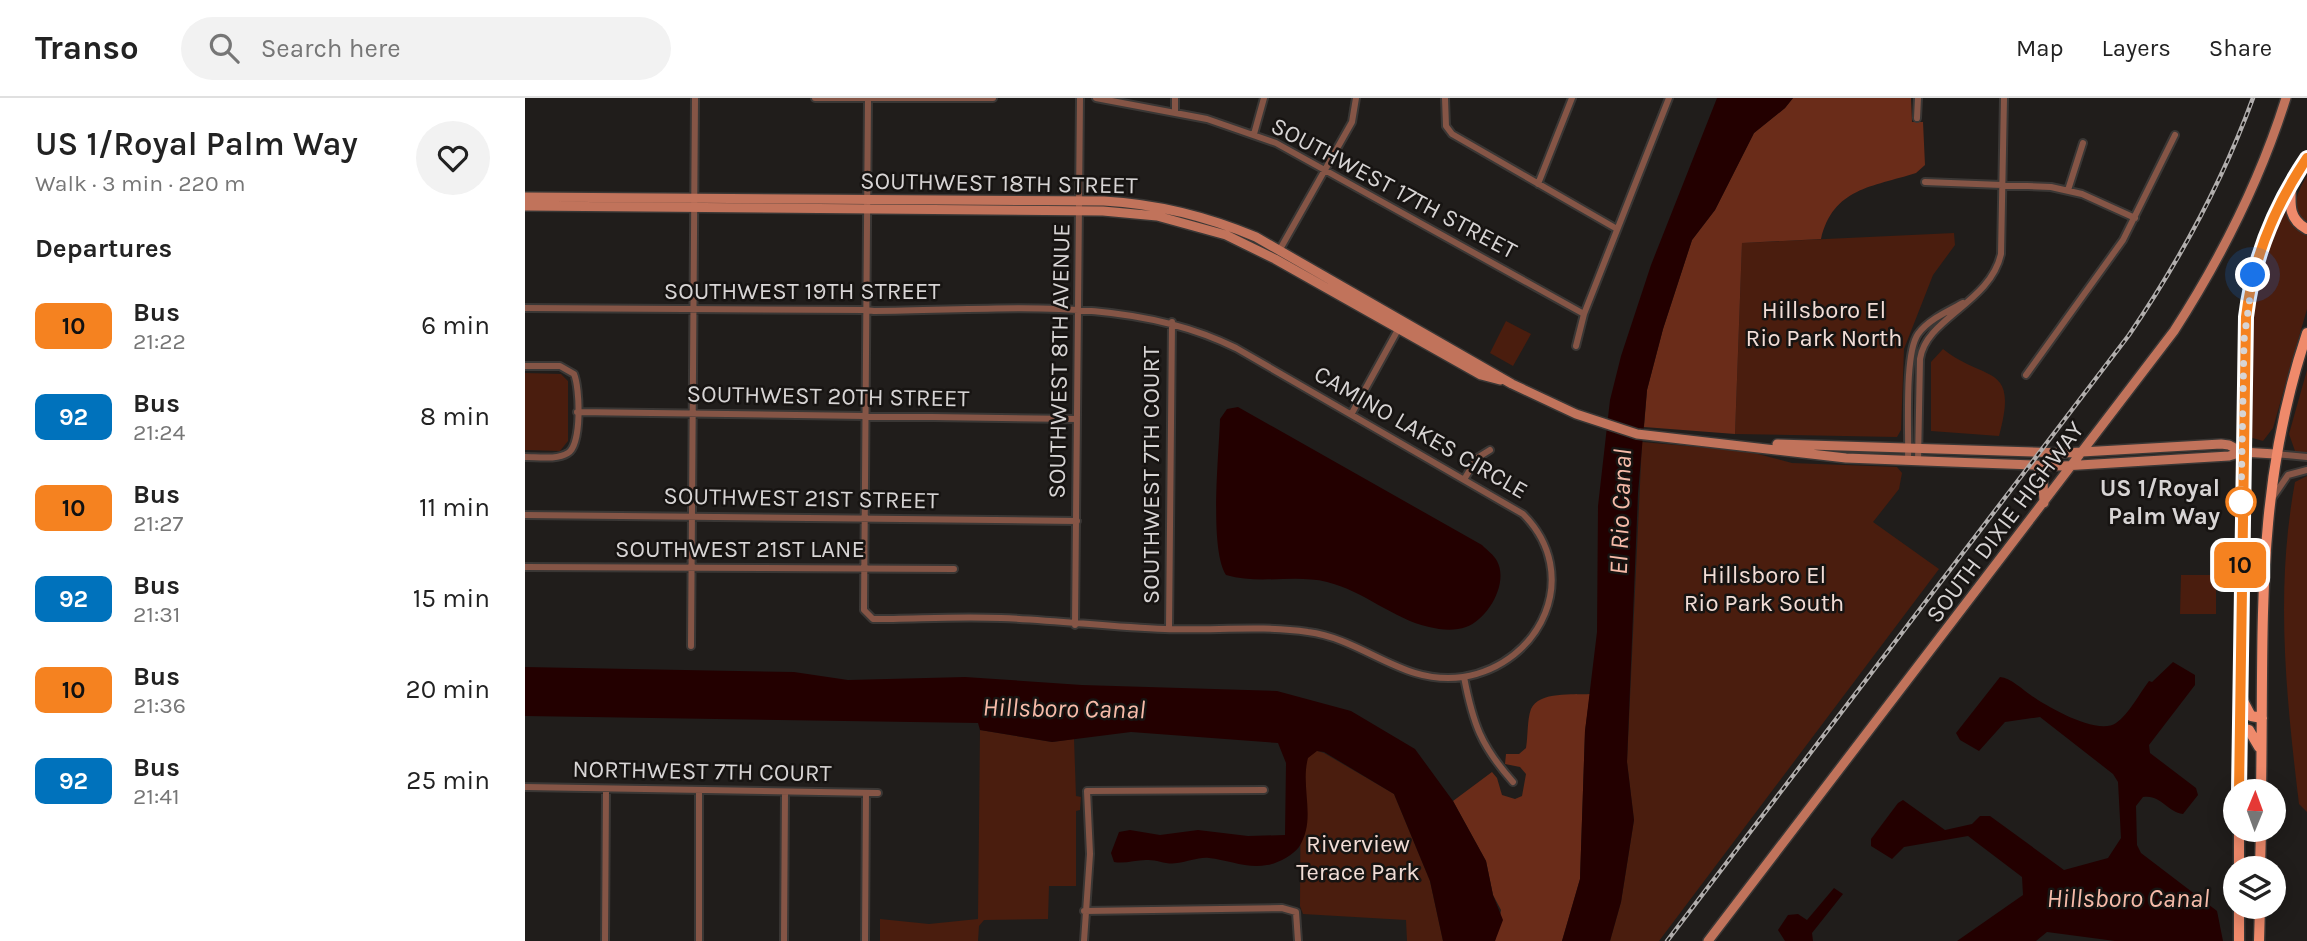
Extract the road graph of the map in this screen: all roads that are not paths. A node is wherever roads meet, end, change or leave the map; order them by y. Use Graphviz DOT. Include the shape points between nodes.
graph roads {
  1 [pos="695,98"];
  2 [pos="815,98"];
  3 [pos="868,98"];
  4 [pos="993,98"];
  5 [pos="1080,98"];
  6 [pos="1096,98"];
  7 [pos="1175,98"];
  8 [pos="1264,98"];
  9 [pos="1356,98"];
  10 [pos="1445,98"];
  11 [pos="1572,98"];
  12 [pos="1669,98"];
  13 [pos="1918,98"];
  14 [pos="2004,98"];
  15 [pos="2286,98"];
  16 [pos="1175,112"];
  17 [pos="1917,118"];
  18 [pos="1254,134"];
  19 [pos="2175,135"];
  20 [pos="2083,143"];
  21 [pos="2307,158"];
  22 [pos="1327,168"];
  23 [pos="2291,181"];
  24 [pos="1925,182"];
  25 [pos="1538,184"];
  26 [pos="2003,184"];
  27 [pos="2069,190"];
  28 [pos="525,197"];
  29 [pos="695,202"];
  30 [pos="867,204"];
  31 [pos="525,206"];
  32 [pos="1080,206"];
  33 [pos="2135,219"];
  34 [pos="1617,229"];
  35 [pos="2307,229"];
  36 [pos="1277,254"];
  37 [pos="1971,299"];
  38 [pos="525,308"];
  39 [pos="693,309"];
  40 [pos="865,310"];
  41 [pos="1078,310"];
  42 [pos="1584,313"];
  43 [pos="1942,314"];
  44 [pos="1949,321"];
  45 [pos="1172,322"];
  46 [pos="1401,324"];
  47 [pos="1924,328"];
  48 [pos="2307,333"];
  49 [pos="1930,335"];
  50 [pos="1576,346"];
  51 [pos="525,366"];
  52 [pos="2026,375"];
  53 [pos="577,412"];
  54 [pos="692,413"];
  55 [pos="1352,413"];
  56 [pos="865,414"];
  57 [pos="1077,419"];
  58 [pos="1743,445"];
  59 [pos="1913,449"];
  60 [pos="1490,450"];
  61 [pos="2242,452"];
  62 [pos="2081,453"];
  63 [pos="2275,454"];
  64 [pos="525,457"];
  65 [pos="2305,457"];
  66 [pos="1913,460"];
  67 [pos="2037,465"];
  68 [pos="2072,465"];
  69 [pos="2305,470"];
  70 [pos="1465,478"];
  71 [pos="2044,503"];
  72 [pos="2268,504"];
  73 [pos="525,514"];
  74 [pos="691,516"];
  75 [pos="865,517"];
  76 [pos="1077,521"];
  77 [pos="525,567"];
  78 [pos="691,567"];
  79 [pos="864,569"];
  80 [pos="954,569"];
  81 [pos="1076,625"];
  82 [pos="1169,629"];
  83 [pos="691,646"];
  84 [pos="1464,677"];
  85 [pos="2239,693"];
  86 [pos="2262,718"];
  87 [pos="2239,727"];
  88 [pos="2262,753"];
  89 [pos="2239,779"];
  90 [pos="2261,779"];
  91 [pos="1513,782"];
  92 [pos="525,787"];
  93 [pos="606,789"];
  94 [pos="699,790"];
  95 [pos="1264,790"];
  96 [pos="785,792"];
  97 [pos="866,793"];
  98 [pos="877,793"];
  99 [pos="1084,911"];
  100 [pos="2239,919"];
  101 [pos="2260,919"];
  102 [pos="605,941"];
  103 [pos="699,941"];
  104 [pos="784,941"];
  105 [pos="865,941"];
  106 [pos="1084,941"];
  107 [pos="1299,941"];
  108 [pos="1708,941"];
  109 [pos="2239,941"];
  110 [pos="2259,941"];
  1 -- 29 [label="street"];
  2 -- 3 [label="street"];
  3 -- 4 [label="street"];
  3 -- 30 [label="street"];
  5 -- 32 [label="street, SOUTHWEST 8TH AVENUE"];
  6 -- 16 [label="street, SOUTHWEST 17TH STREET"];
  7 -- 16 [label="street"];
  8 -- 18 [label="street"];
  9 -- 22 [label="street" via="1352,122"];
  10 -- 25 [label="street" via="1446,126 1452,134"];
  11 -- 25 [label="street"];
  12 -- 34 [label="street"];
  13 -- 17 [label="street"];
  14 -- 26 [label="street"];
  15 -- 62 [label="main road, SOUTH DIXIE HIGHWAY" via="2269,151 2198,295 2154,361"];
  16 -- 18 [label="street, SOUTHWEST 17TH STREET"];
  18 -- 22 [label="street, SOUTHWEST 17TH STREET"];
  19 -- 33 [label="street"];
  20 -- 27 [label="street"];
  21 -- 23 [label="main road"];
  22 -- 36 [label="street"];
  22 -- 42 [label="street, SOUTHWEST 17TH STREET"];
  23 -- 35 [label="main road" via="2291,212"];
  23 -- 61 [label="main road" via="2266,234 2248,298"];
  24 -- 26 [label="street"];
  25 -- 34 [label="street"];
  26 -- 27 [label="street"];
  26 -- 37 [label="street" via="1997,269"];
  27 -- 33 [label="street"];
  28 -- 29 [label="main road, SOUTHWEST 18TH STREET"];
  29 -- 30 [label="main road, SOUTHWEST 18TH STREET"];
  29 -- 31 [label="main road, SOUTHWEST 18TH STREET"];
  29 -- 39 [label="street"];
  30 -- 32 [label="main road, SOUTHWEST 18TH STREET"];
  30 -- 40 [label="street"];
  32 -- 36 [label="main road, SOUTHWEST 18TH STREET" via="1131,203 1186,212 1230,226"];
  32 -- 41 [label="street, SOUTHWEST 8TH AVENUE"];
  33 -- 52 [label="street"];
  34 -- 42 [label="street"];
  36 -- 46 [label="main road, SOUTHWEST 18TH STREET"];
  37 -- 43 [label="street"];
  37 -- 44 [label="street"];
  38 -- 39 [label="street, SOUTHWEST 19TH STREET"];
  39 -- 40 [label="street, SOUTHWEST 19TH STREET"];
  39 -- 54 [label="street"];
  40 -- 41 [label="street, SOUTHWEST 19TH STREET"];
  40 -- 56 [label="street"];
  41 -- 45 [label="street, CAMINO LAKES CIRCLE"];
  41 -- 57 [label="street, SOUTHWEST 8TH AVENUE"];
  42 -- 50 [label="street"];
  43 -- 44 [label="street"];
  43 -- 47 [label="street"];
  44 -- 49 [label="street"];
  45 -- 55 [label="street, CAMINO LAKES CIRCLE" via="1236,348"];
  45 -- 82 [label="street, SOUTHWEST 7TH COURT"];
  46 -- 55 [label="street"];
  46 -- 58 [label="main road, SOUTHWEST 18TH STREET" via="1512,384 1595,421 1660,439"];
  47 -- 49 [label="street"];
  47 -- 59 [label="street" via="1911,350"];
  48 -- 63 [label="main road"];
  49 -- 59 [label="street" via="1920,359"];
  51 -- 53 [label="street" via="559,366 574,374"];
  53 -- 54 [label="street, SOUTHWEST 20TH STREET"];
  53 -- 64 [label="street" via="577,443 572,451 556,457"];
  54 -- 56 [label="street, SOUTHWEST 20TH STREET"];
  54 -- 74 [label="street"];
  55 -- 70 [label="street, CAMINO LAKES CIRCLE"];
  56 -- 57 [label="street, SOUTHWEST 20TH STREET"];
  56 -- 75 [label="street"];
  57 -- 76 [label="street, SOUTHWEST 8TH AVENUE"];
  58 -- 59 [label="main road, SOUTHWEST 18TH STREET"];
  58 -- 66 [label="main road, SOUTHWEST 18TH STREET" via="1846,458"];
  59 -- 62 [label="main road, SOUTHWEST 18TH STREET"];
  59 -- 66 [label="street"];
  60 -- 70 [label="street" via="1477,458"];
  61 -- 62 [label="main road, SOUTHWEST 18TH STREET" via="2221,444"];
  61 -- 63 [label="main road"];
  61 -- 68 [label="main road, SOUTHWEST 18TH STREET"];
  61 -- 85 [label="main road"];
  62 -- 68 [label="main road, SOUTH DIXIE HIGHWAY"];
  63 -- 65 [label="street"];
  63 -- 72 [label="main road"];
  65 -- 69 [label="street"];
  66 -- 67 [label="main road, SOUTHWEST 18TH STREET"];
  67 -- 68 [label="main road, SOUTHWEST 18TH STREET"];
  67 -- 71 [label="main road"];
  68 -- 71 [label="main road, SOUTH DIXIE HIGHWAY"];
  69 -- 72 [label="street" via="2288,475"];
  70 -- 84 [label="street, CAMINO LAKES CIRCLE" via="1511,504 1530,521 1547,552 1552,582 1546,612 1526,645 1497,666"];
  71 -- 108 [label="main road, SOUTH DIXIE HIGHWAY"];
  72 -- 86 [label="main road"];
  73 -- 74 [label="street, SOUTHWEST 21ST STREET"];
  74 -- 75 [label="street, SOUTHWEST 21ST STREET"];
  74 -- 78 [label="street"];
  75 -- 76 [label="street, SOUTHWEST 21ST STREET"];
  75 -- 79 [label="street"];
  76 -- 81 [label="street, SOUTHWEST 8TH AVENUE"];
  77 -- 78 [label="street, SOUTHWEST 21ST LANE"];
  78 -- 79 [label="street, SOUTHWEST 21ST LANE"];
  78 -- 83 [label="street"];
  79 -- 80 [label="street, SOUTHWEST 21ST LANE"];
  79 -- 81 [label="street, CAMINO LAKES CIRCLE" via="864,610 873,619 1000,618"];
  81 -- 82 [label="street, CAMINO LAKES CIRCLE"];
  82 -- 84 [label="street, CAMINO LAKES CIRCLE" via="1306,631 1352,644 1411,674"];
  84 -- 91 [label="street" via="1481,740"];
  85 -- 86 [label="main road" via="2246,712"];
  85 -- 87 [label="main road"];
  86 -- 88 [label="main road"];
  87 -- 88 [label="main road" via="2255,736"];
  87 -- 89 [label="main road"];
  88 -- 90 [label="main road"];
  92 -- 93 [label="street, NORTHWEST 7TH COURT"];
  93 -- 94 [label="street, NORTHWEST 7TH COURT"];
  93 -- 102 [label="street"];
  94 -- 96 [label="street, NORTHWEST 7TH COURT"];
  94 -- 103 [label="street"];
  95 -- 99 [label="street" via="1087,791 1090,853"];
  96 -- 97 [label="street, NORTHWEST 7TH COURT"];
  96 -- 104 [label="street"];
  97 -- 98 [label="street, NORTHWEST 7TH COURT"];
  97 -- 105 [label="street"];
  99 -- 106 [label="street"];
  99 -- 107 [label="street" via="1282,908 1296,912"];
  100 -- 109 [label="main road"];
  101 -- 110 [label="main road"];
}
